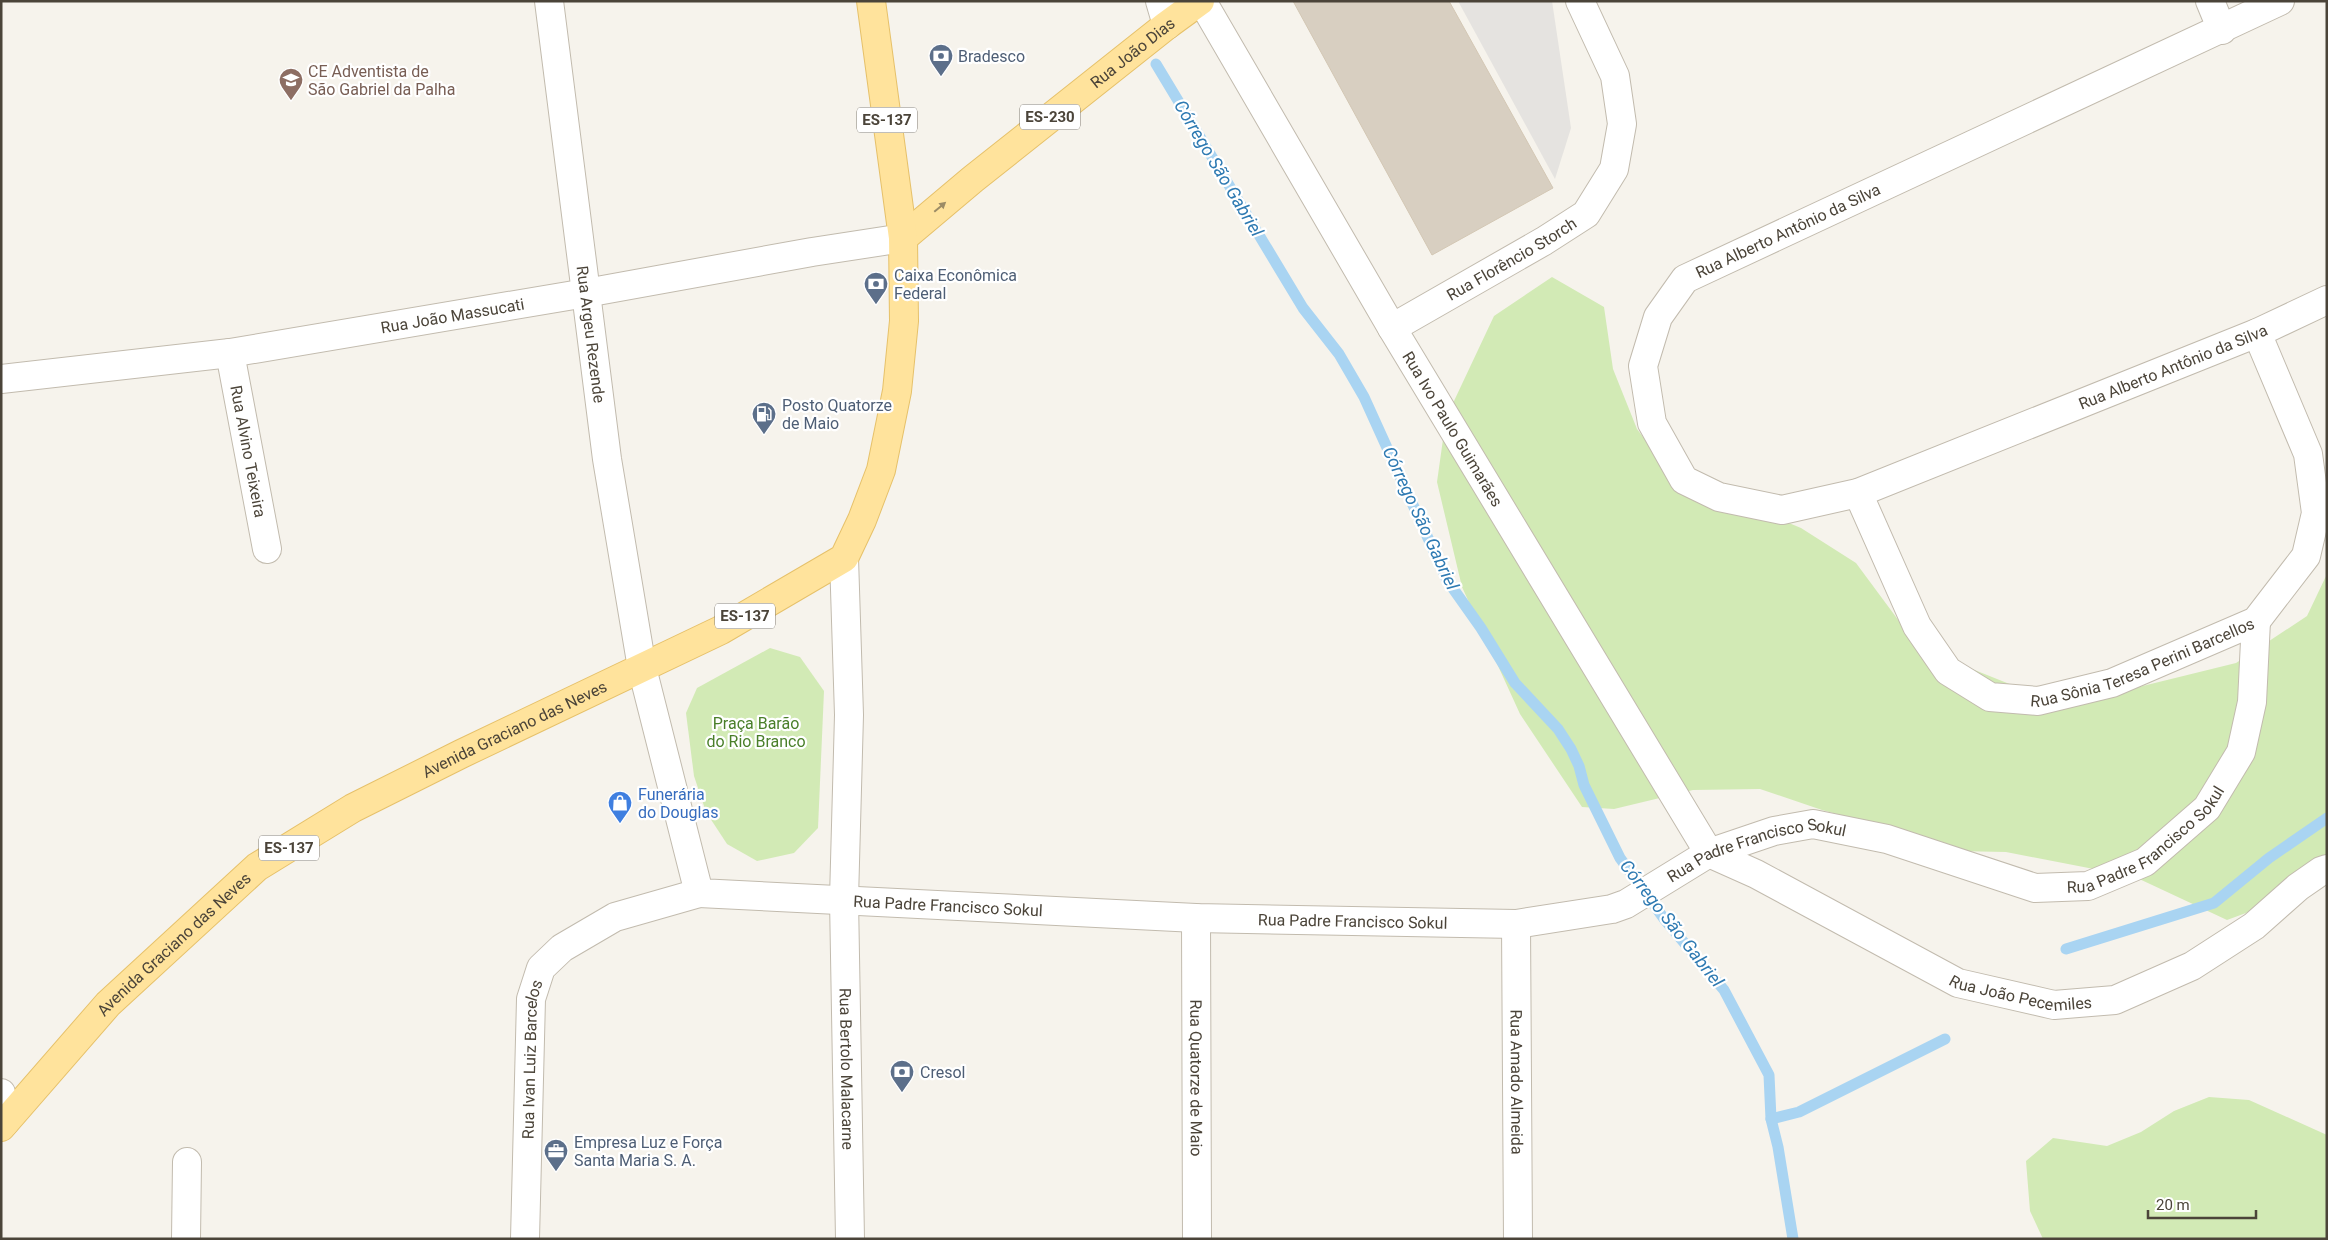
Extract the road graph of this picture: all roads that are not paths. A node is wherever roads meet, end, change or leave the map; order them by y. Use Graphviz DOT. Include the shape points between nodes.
graph roads {
  1 [pos="549,1"];
  2 [pos="871,1"];
  3 [pos="1201,1"];
  4 [pos="1580,1"];
  5 [pos="2210,1"];
  6 [pos="2269,3"];
  7 [pos="1164,13"];
  8 [pos="2222,30"];
  9 [pos="903,238"];
  10 [pos="586,293"];
  11 [pos="2327,300"];
  12 [pos="1392,328"];
  13 [pos="2257,333"];
  14 [pos="230,353"];
  15 [pos="1,379"];
  16 [pos="1858,493"];
  17 [pos="267,549"];
  18 [pos="844,558"];
  19 [pos="2256,620"];
  20 [pos="642,668"];
  21 [pos="1709,853"];
  22 [pos="2327,869"];
  23 [pos="699,893"];
  24 [pos="844,899"];
  25 [pos="1196,918"];
  26 [pos="1516,924"];
  27 [pos="1,1093"];
  28 [pos="3,1124"];
  29 [pos="187,1162"];
  30 [pos="186,1239"];
  31 [pos="525,1239"];
  32 [pos="850,1239"];
  33 [pos="1197,1239"];
  34 [pos="1518,1239"];
  1 -- 10 [label="street, Rua Argeu Rezende"];
  2 -- 9 [label="main road, ES-137"];
  3 -- 7 [label="main road, Rua João Dias / ES-230"];
  3 -- 12 [label="street, Rua Ivo Paulo Guimarães"];
  4 -- 12 [label="street, Rua Florêncio Storch" via="1615,76 1622,124 1614,169 1586,214"];
  5 -- 8 [label="street"];
  6 -- 8 [label="street, Rua Alberto Antônio da Silva"];
  9 -- 7 [label="main road, Rua João Dias / ES-230, one-way"];
  8 -- 16 [label="street, Rua Alberto Antônio da Silva" via="1684,279 1658,317 1643,366 1652,423 1684,480 1718,497 1782,510"];
  9 -- 10 [label="street, Rua João Massucati"];
  9 -- 18 [label="main road, ES-137" via="904,322 897,391 881,470"];
  10 -- 14 [label="street, Rua João Massucati"];
  10 -- 20 [label="street, Rua Argeu Rezende" via="607,459"];
  11 -- 13 [label="street, Rua Alberto Antônio da Silva"];
  12 -- 21 [label="street, Rua Ivo Paulo Guimarães"];
  13 -- 16 [label="street, Rua Alberto Antônio da Silva"];
  13 -- 19 [label="street, Rua Sônia Teresa Perini Barcellos" via="2308,454 2316,513 2306,556"];
  14 -- 15 [label="street, Rua João Massucati"];
  14 -- 17 [label="street, Rua Alvino Teixeira"];
  16 -- 19 [label="street, Rua Sônia Teresa Perini Barcellos" via="1917,626 1948,671 1990,697 2038,701 2112,683"];
  18 -- 20 [label="main road, ES-137" via="721,630"];
  18 -- 24 [label="street" via="849,715"];
  19 -- 21 [label="street, Rua Padre Francisco Sokul" via="2252,702 2241,752 2207,808 2145,862 2088,886 2035,888 1887,839 1812,824 1774,831"];
  20 -- 23 [label="street"];
  20 -- 28 [label="main road, Avenida Graciano das Neves / ES-137" via="353,808 257,867 108,1004"];
  21 -- 22 [label="street, Rua João Pecemiles" via="1756,874 1958,983 2054,1004 2115,1000 2192,966 2254,926 2298,887"];
  21 -- 26 [label="street, Rua Padre Francisco Sokul" via="1626,904"];
  23 -- 24 [label="street"];
  23 -- 31 [label="street, Rua Ivan Luiz Barcelos" via="615,918 562,948 541,968 531,999"];
  24 -- 25 [label="street, Rua Padre Francisco Sokul"];
  24 -- 32 [label="street, Rua Bertolo Malacarne"];
  25 -- 26 [label="street, Rua Padre Francisco Sokul"];
  25 -- 33 [label="street, Rua Quatorze de Maio"];
  26 -- 34 [label="street, Rua Amado Almeida"];
  27 -- 28 [label="street"];
  29 -- 30 [label="street"];
}
